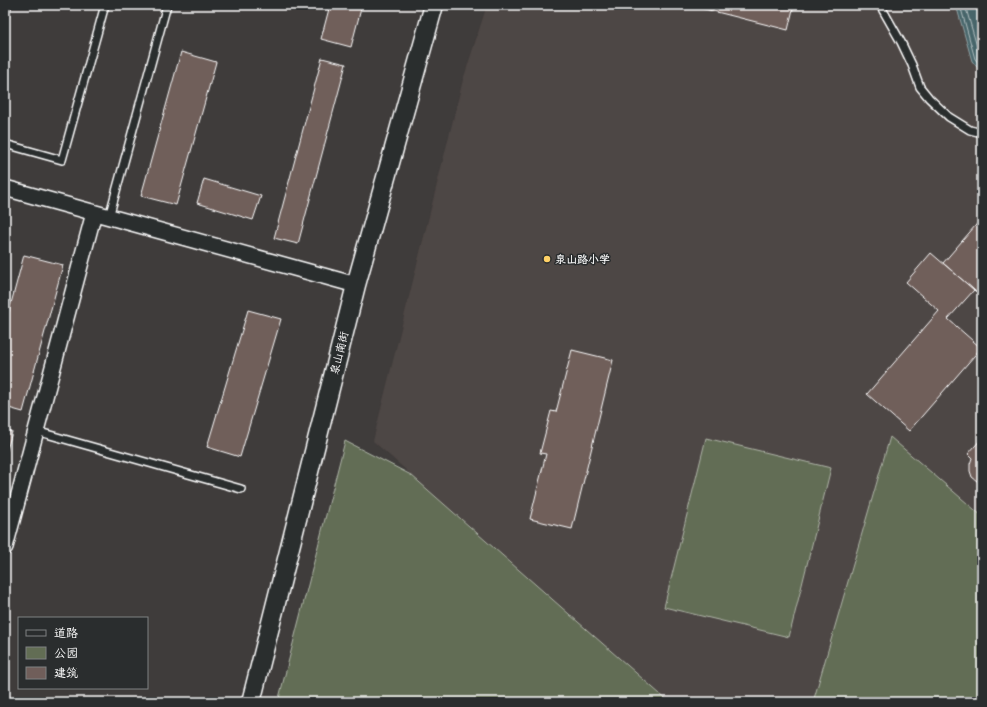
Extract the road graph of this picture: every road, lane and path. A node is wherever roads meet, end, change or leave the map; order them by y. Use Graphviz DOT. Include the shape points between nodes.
graph roads {
  1 [pos="105,5"];
  2 [pos="167,5"];
  3 [pos="434,5"];
  4 [pos="880,5"];
  5 [pos="982,133"];
  6 [pos="5,144"];
  7 [pos="5,188"];
  8 [pos="94,213"];
  9 [pos="109,217"];
  10 [pos="356,285"];
  11 [pos="36,431"];
  12 [pos="241,488"];
  13 [pos="5,547"];
  14 [pos="250,702"];
  1 -- 6 [label="lane" via="62,160"];
  2 -- 9 [label="lane"];
  3 -- 10 [label="street, 泉山南街"];
  4 -- 5 [label="lane" via="901,42 920,87 928,98 949,117 970,130"];
  7 -- 8 [label="street"];
  8 -- 9 [label="street"];
  8 -- 11 [label="street"];
  9 -- 10 [label="street"];
  10 -- 14 [label="street, 泉山南街"];
  11 -- 12 [label="lane"];
  11 -- 13 [label="street"];
}
